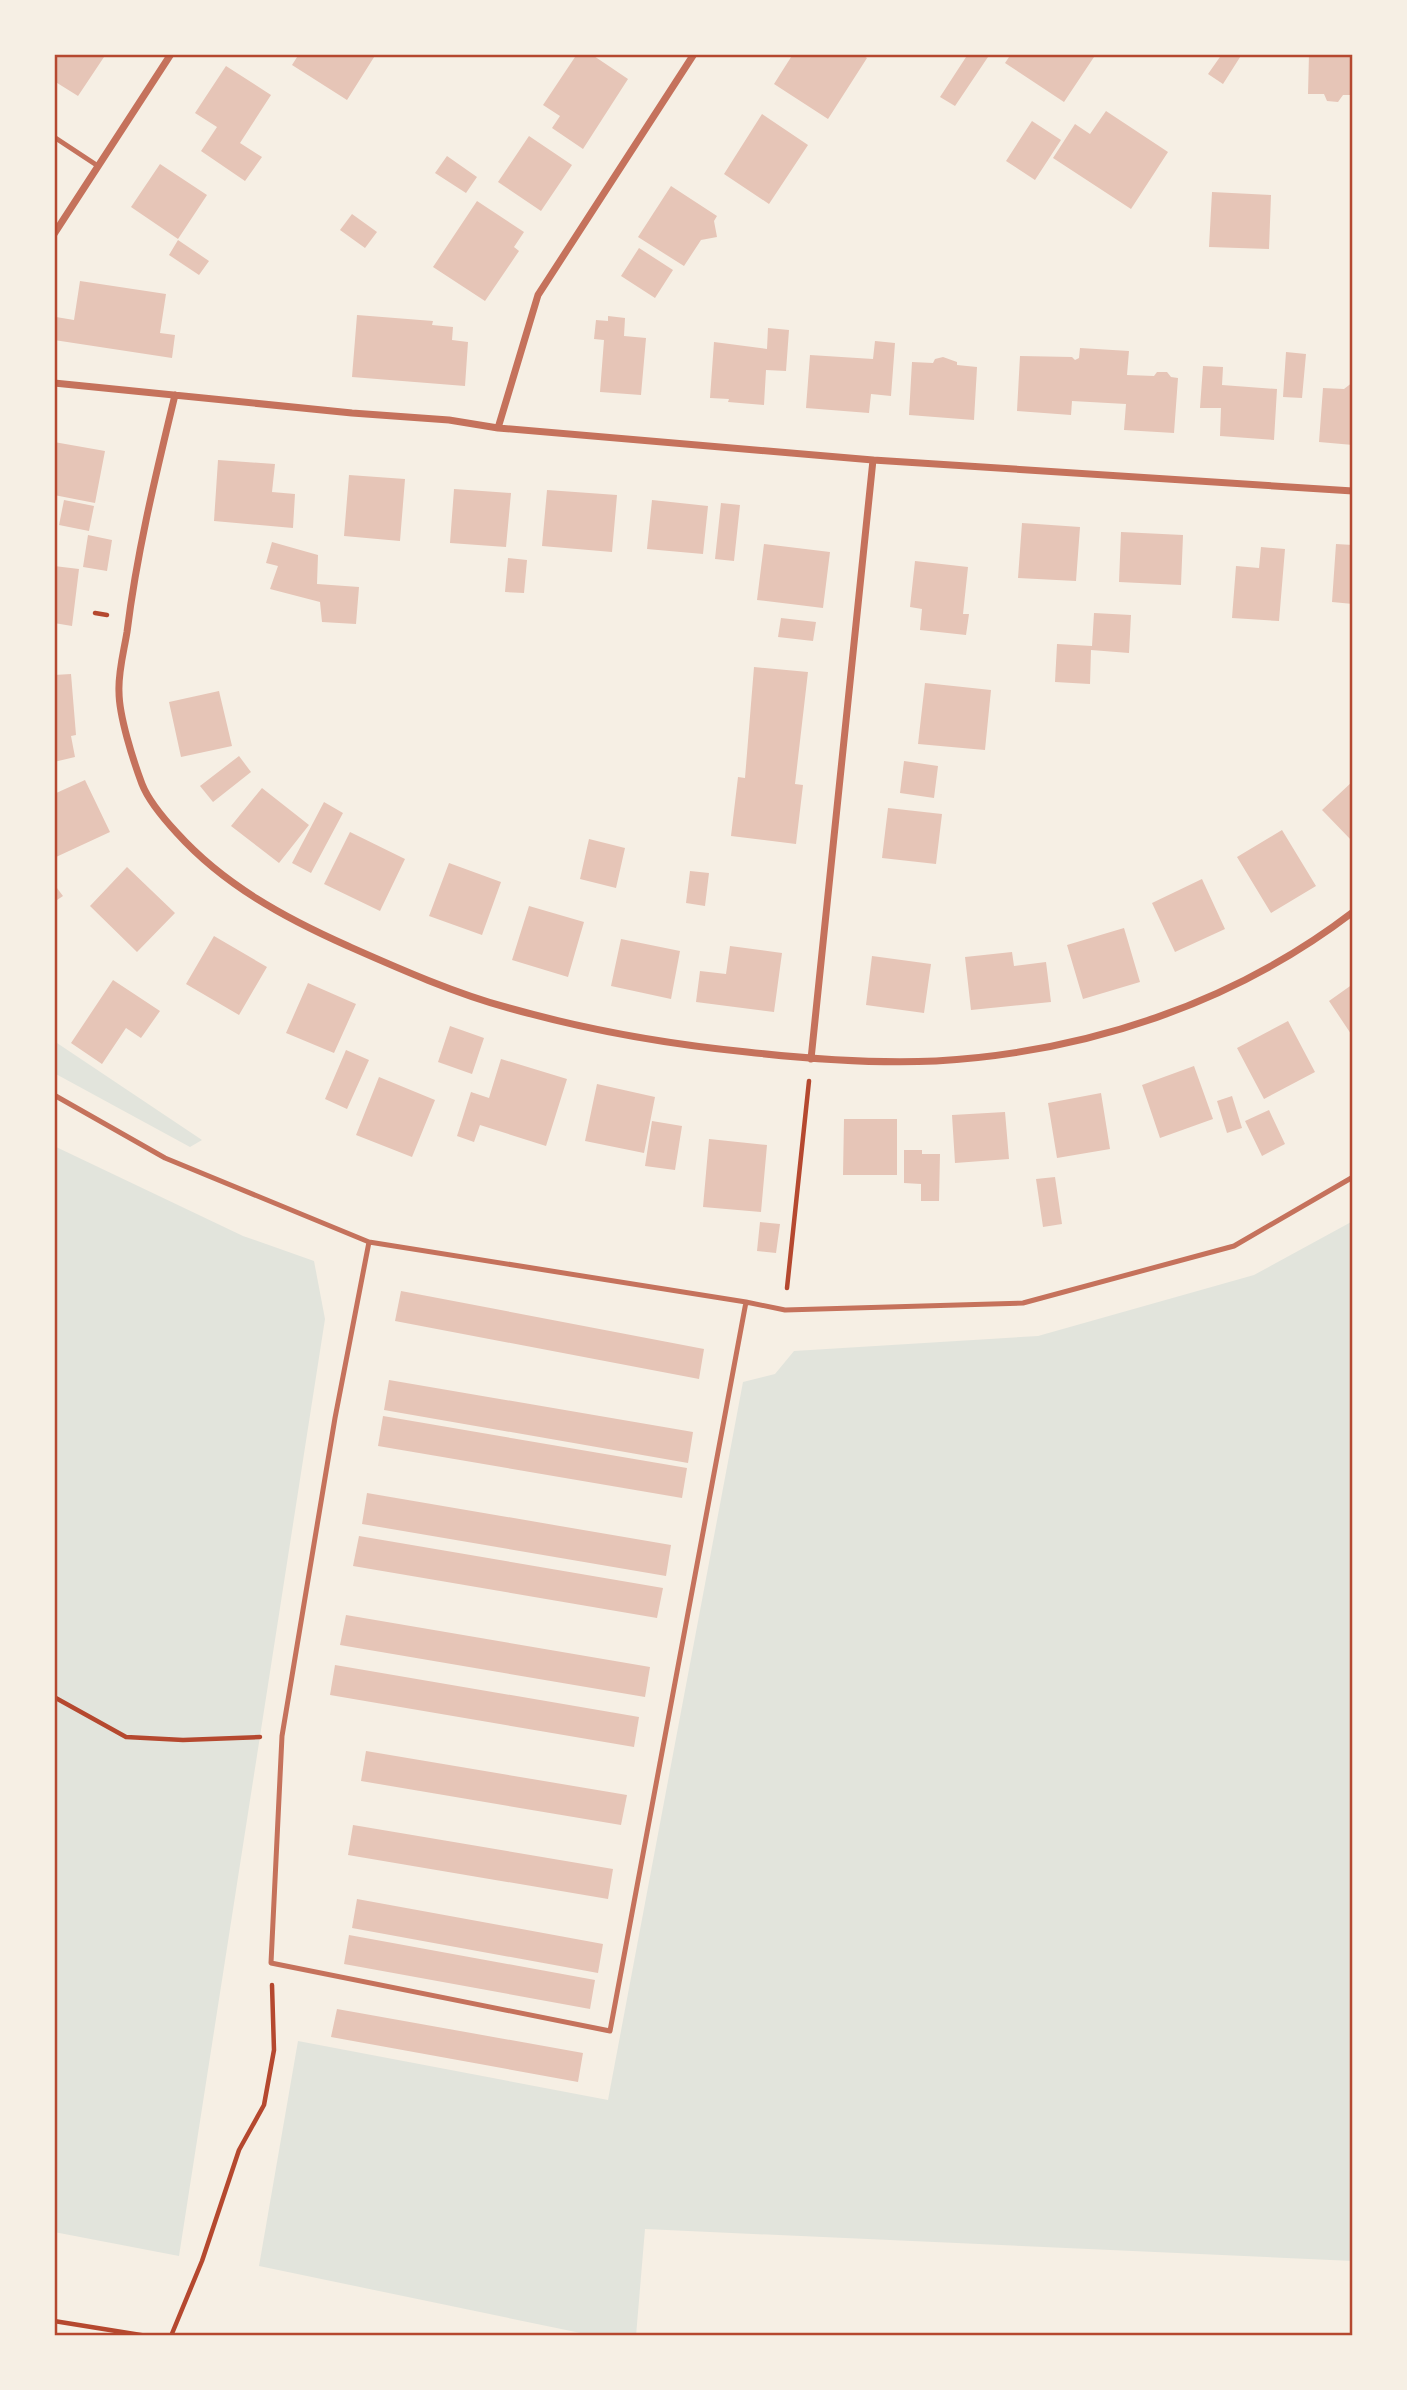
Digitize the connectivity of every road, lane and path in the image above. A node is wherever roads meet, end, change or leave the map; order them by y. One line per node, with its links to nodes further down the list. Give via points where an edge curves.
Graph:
1 (172, 54): 4 (street)
2 (694, 54): 8 (street, via 538,295)
3 (54, 137): 4 (lane)
4 (98, 166): 5 (street)
5 (54, 234)
6 (54, 383): 7 (street)
7 (175, 395): 8 (street); 12 (street, via 144,526 119,692 144,787 164,819 194,852 233,884 320,934 506,1008 678,1046)
8 (498, 428): 9 (street)
9 (873, 460): 10 (street); 12 (street)
10 (1353, 491)
11 (1353, 912): 12 (street, via 1241,983 1158,1018 1046,1047 987,1056 920,1061)
12 (811, 1059): 17 (path)
13 (54, 1095): 15 (lane, via 165,1158)
14 (1353, 1177): 17 (lane, via 1234,1246 1023,1303)
15 (369, 1242): 16 (lane); 19 (lane, via 334,1418)
16 (747, 1302): 17 (lane); 20 (lane, via 610,2031)
17 (785, 1311)
18 (54, 1697): 19 (path, via 126,1737)
19 (282, 1736): 20 (lane)
20 (271, 1963): 23 (path, via 274,2050 264,2105 239,2150)
21 (54, 2321): 22 (path)
22 (147, 2336)
23 (171, 2336)

